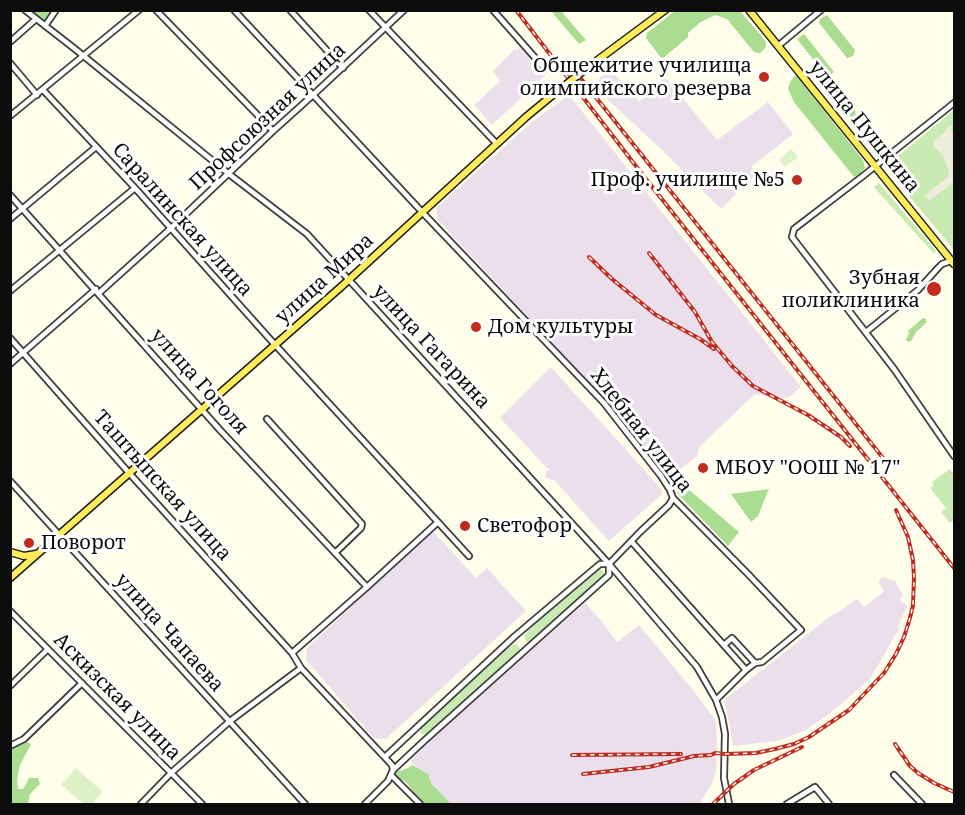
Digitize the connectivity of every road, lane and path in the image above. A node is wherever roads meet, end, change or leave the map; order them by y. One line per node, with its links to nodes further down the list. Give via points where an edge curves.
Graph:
1 (25, 10): 13 (street, улица Гагарина)
2 (56, 10): 14 (street)
3 (139, 10): 18 (street)
4 (156, 10): 27 (street)
5 (234, 10): 24 (street, Хлебная улица)
6 (290, 10): 20 (street)
7 (369, 10): 15 (street)
8 (404, 10): 15 (street, Профсоюзная улица)
9 (493, 10): 21 (street)
10 (665, 10): 28 (main road, улица Мира, bridge, via 555,93)
11 (748, 10): 17 (main road, улица Пушкина)
12 (820, 10): 17 (street)
13 (36, 19): 14 (street, улица Гагарина); 16 (street)
14 (45, 26): 18 (street, улица Гагарина)
15 (386, 28): 20 (street, Профсоюзная улица); 28 (street)
16 (10, 42)
17 (778, 46): 30 (main road, улица Пушкина)
18 (84, 56): 22 (street); 31 (street, улица Гагарина)
19 (10, 63): 23 (street)
20 (343, 68): 24 (street, Профсоюзная улица)
21 (545, 69)
22 (43, 90): 23 (street); 29 (street, Саралинская улица)
23 (37, 94): 26 (street)
24 (313, 95): 27 (street, Профсоюзная улица); 35 (street, Хлебная улица)
25 (954, 103): 30 (street)
26 (10, 116)
27 (273, 131): 31 (street, Профсоюзная улица)
28 (497, 144): 35 (main road, улица Мира)
29 (96, 147): 32 (street, Саралинская улица); 34 (street)
30 (875, 167): 39 (main road, улица Пушкина); 43 (street, via 794,229 792,237)
31 (229, 174): 37 (street, Профсоюзная улица); 40 (street, улица Гагарина, via 307,234)
32 (135, 188): 37 (street, Саралинская улица); 38 (street)
33 (10, 195): 34 (street, улица Гоголя)
34 (23, 208): 36 (street); 38 (street, улица Гоголя)
35 (423, 213): 40 (main road, улица Мира); 53 (street, Хлебная улица, via 604,402 661,476)
36 (10, 219)
37 (170, 229): 42 (street, Профсоюзная улица); 45 (street, Саралинская улица)
38 (60, 249): 41 (street); 42 (street, улица Гоголя)
39 (954, 262): 43 (street, via 942,264 918,290)
40 (350, 280): 45 (main road, улица Мира); 61 (street, улица Гагарина)
41 (10, 291)
42 (98, 291): 46 (street, Профсоюзная улица); 48 (street, улица Гоголя)
43 (866, 332): 50 (street)
44 (10, 338): 46 (street, Таштыпская улица)
45 (276, 345): 48 (main road, улица Мира); 54 (street, Саралинская улица)
46 (23, 352): 47 (street, Профсоюзная улица); 51 (street, Таштыпская улица)
47 (10, 364)
48 (203, 410): 51 (main road, улица Мира); 57 (street, улица Гоголя)
49 (267, 419): 57 (street, via 362,524)
50 (954, 456)
51 (130, 474): 55 (main road, улица Мира); 68 (street, Таштыпская улица)
52 (10, 481): 55 (street, улица Чапаева)
53 (673, 498): 56 (street); 69 (street, Хлебная улица, via 801,630 762,662)
54 (438, 522): 60 (street, Саралинская улица); 64 (street)
55 (59, 535): 59 (main road, улица Мира); 75 (street, улица Чапаева)
56 (632, 541): 61 (street); 66 (street)
57 (336, 552): 64 (street, улица Гоголя)
58 (10, 553): 59 (main road); 62 (main road)
59 (37, 554): 62 (main road, улица Мира)
60 (469, 556)
61 (609, 564): 74 (street, улица Гагарина, via 697,667); 77 (street, via 600,564 524,629); 79 (street, via 605,579)
62 (17, 572): 63 (main road, улица Мира)
63 (10, 578)
64 (367, 587): 68 (street)
65 (10, 610): 67 (street, Аскизская улица)
66 (724, 645): 69 (street, via 732,638); 71 (street)
67 (48, 649): 72 (street, Аскизская улица); 73 (street)
68 (292, 653): 70 (street, Таштыпская улица)
69 (755, 663): 71 (street, Хлебная улица)
70 (301, 668): 75 (street); 77 (street, Таштыпская улица)
71 (746, 670): 74 (street, Хлебная улица)
72 (82, 683): 76 (street, via 24,739); 78 (street, Аскизская улица)
73 (10, 686)
74 (716, 700): 86 (street, улица Гагарина, via 725,734 724,778)
75 (230, 722): 78 (street); 83 (street, улица Чапаева)
76 (10, 746)
77 (385, 757): 79 (street, Таштыпская улица, via 392,765)
78 (171, 773): 81 (street); 82 (street, Аскизская улица)
79 (392, 773): 84 (street); 85 (street, Таштыпская улица)
80 (894, 775): 89 (street)
81 (141, 804)
82 (202, 804)
83 (305, 804)
84 (365, 804)
85 (420, 804)
86 (729, 804)
87 (787, 804): 88 (street, via 815,787)
88 (829, 804)
89 (922, 804)

